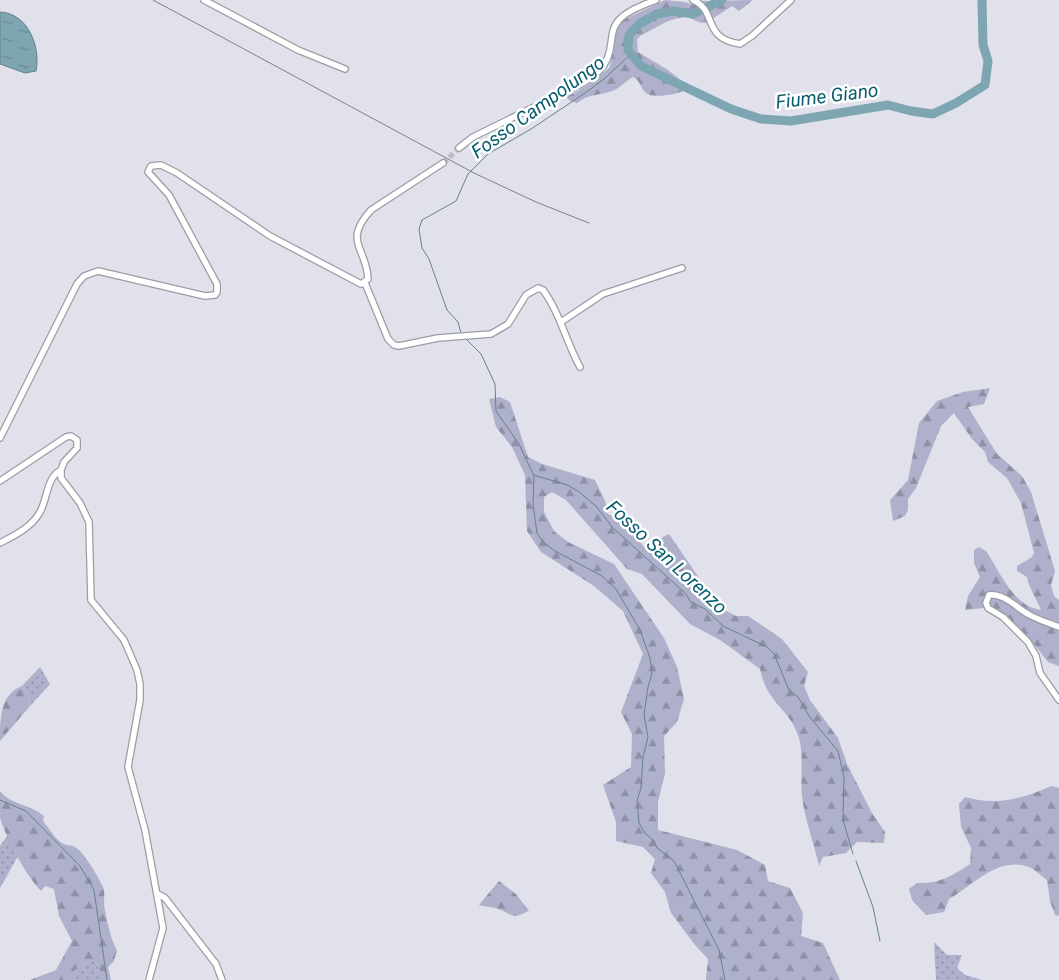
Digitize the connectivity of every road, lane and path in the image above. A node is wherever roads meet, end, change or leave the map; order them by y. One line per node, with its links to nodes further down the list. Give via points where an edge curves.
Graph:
1 (204, 0): 5 (street, via 298,50)
2 (656, 0): 6 (street, via 629,12 615,25 607,64 599,72 473,137)
3 (693, 0): 4 (street, via 702,6 717,36 740,44)
4 (791, 0)
5 (345, 69)
6 (460, 148)
7 (443, 163): 9 (street, via 371,210 362,220 357,242 368,274)
8 (682, 268): 10 (street, via 603,294)
9 (365, 283): 10 (street, via 388,339 394,346 480,336 500,330 508,324 526,295 538,288 546,294); 12 (street, via 356,283 270,236 177,173 161,165 151,166 148,172 169,195 218,292 205,296 98,271 84,276 54,326)
10 (561, 322): 11 (street)
11 (580, 367)
12 (0, 438)
13 (61, 470): 14 (street, via 77,448 75,438 66,437); 15 (street, via 52,476 41,511 33,522); 18 (street, via 61,478 80,503 89,522 92,600 124,640 137,670 140,700 128,767)
14 (0, 481)
15 (0, 543)
16 (1059, 627): 17 (street, via 1029,615 994,594 989,595 986,602 988,608 1028,642 1040,673)
17 (1059, 700)
18 (158, 894): 19 (street, via 163,928); 20 (street, via 165,898 216,964)
19 (149, 980)
20 (222, 980)

